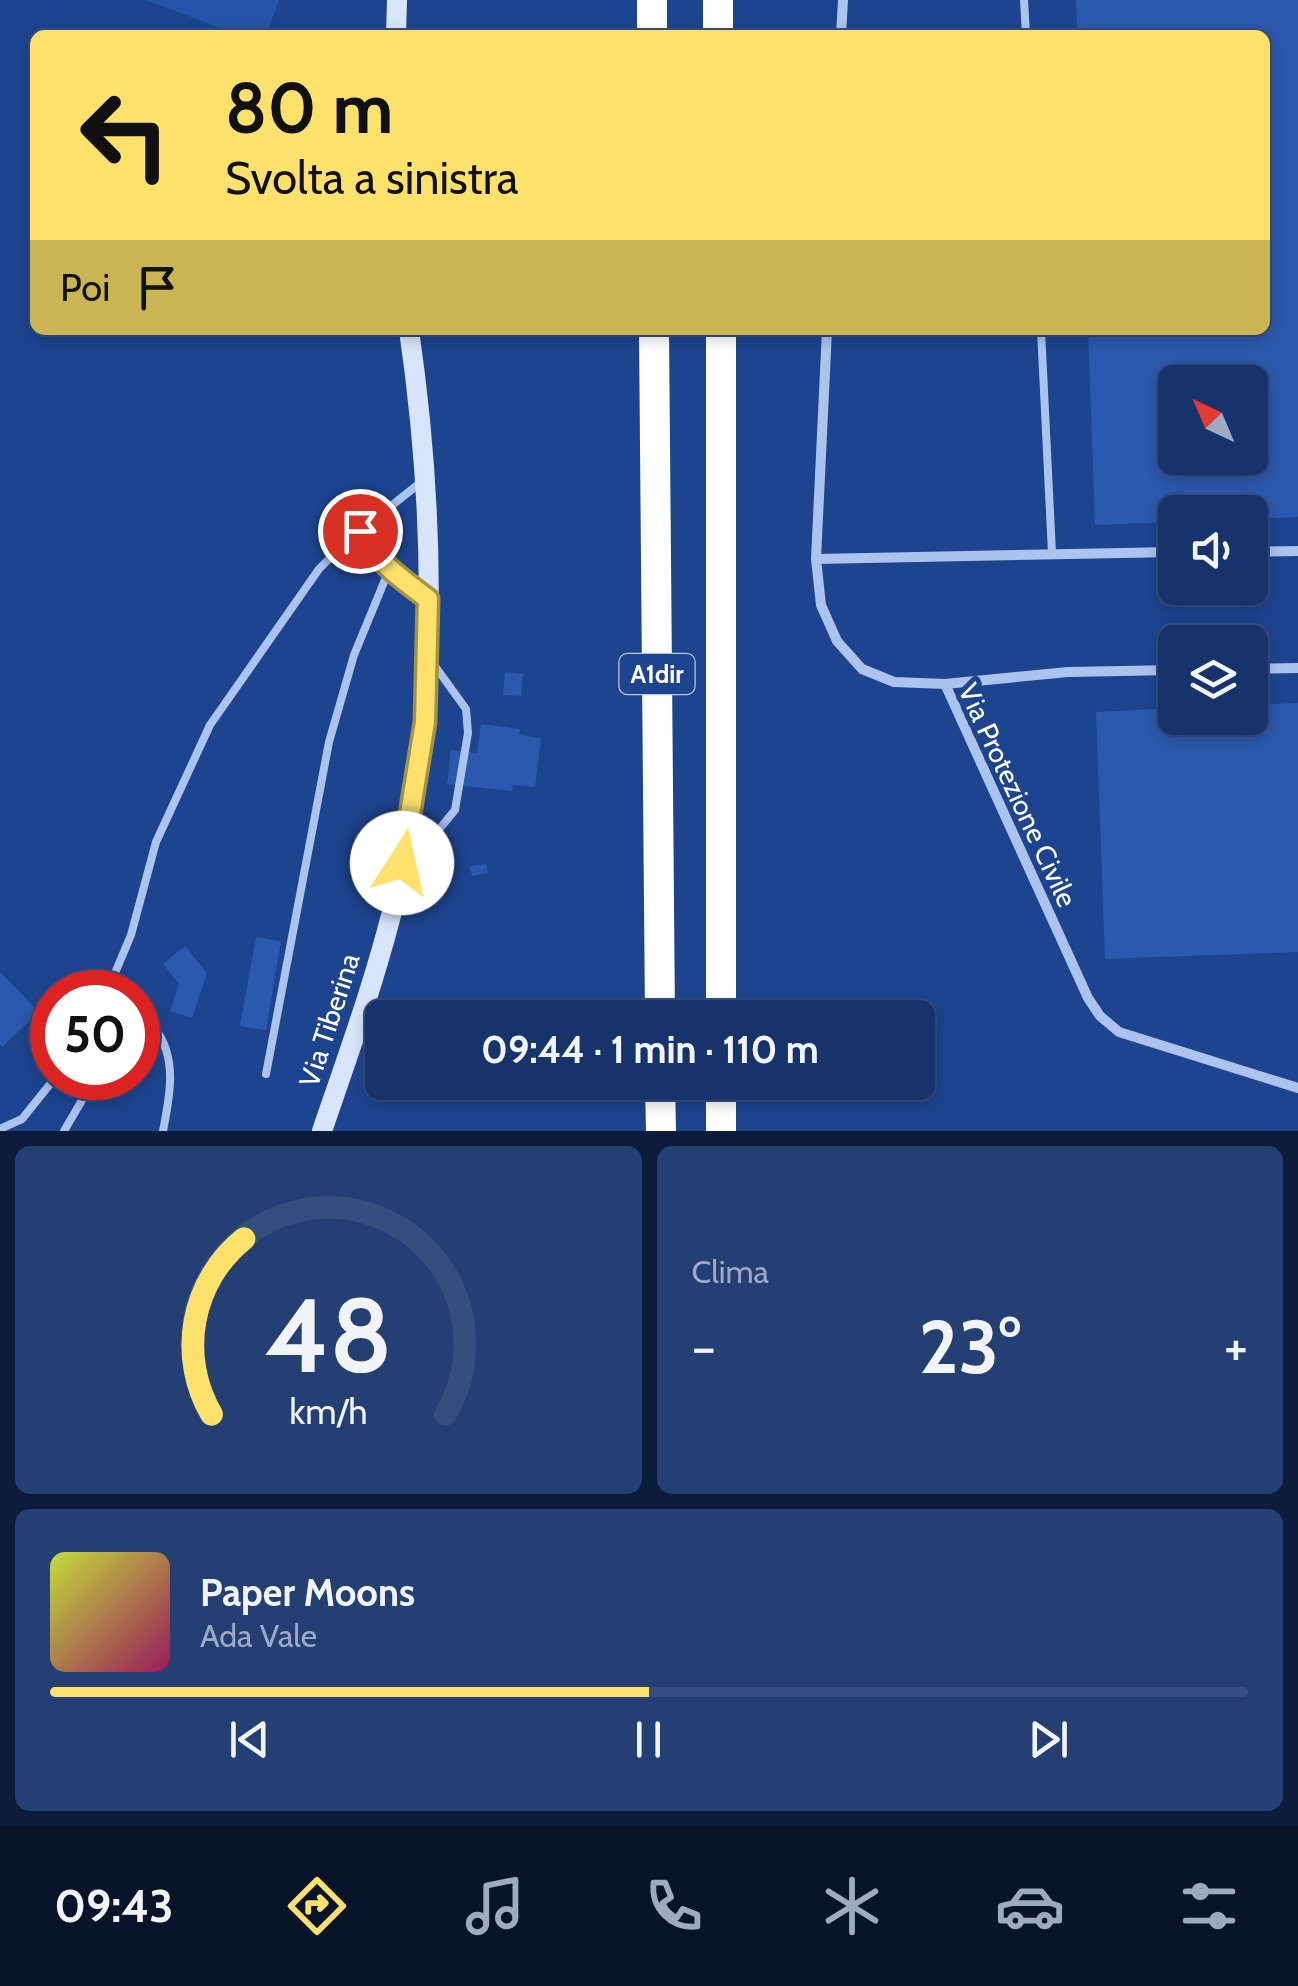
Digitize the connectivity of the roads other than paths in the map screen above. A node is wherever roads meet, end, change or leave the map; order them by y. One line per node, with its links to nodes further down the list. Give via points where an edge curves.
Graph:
1 (396, 0): 6 (main road)
2 (652, 0): 7 (highway)
3 (718, 0): 8 (highway)
4 (843, 0): 9 (street)
5 (1024, 0): 10 (lane)
6 (396, 30)
7 (652, 30)
8 (718, 30)
9 (842, 30)
10 (1026, 30)
11 (410, 335): 16 (main road, Via Tiberina)
12 (654, 335): 32 (highway, A1dir)
13 (721, 335): 33 (highway, A1dir)
14 (827, 335): 22 (street, Via Protezione Civile)
15 (1041, 335): 21 (lane)
16 (427, 477): 17 (lane); 24 (main road, Via Tiberina)
17 (360, 531): 23 (lane); 31 (lane, via 319,569 210,725 156,842)
18 (1298, 551): 20 (street)
19 (1158, 552): 21 (street)
20 (1268, 552)
21 (1052, 553): 22 (street)
22 (816, 559): 29 (street, Via Protezione Civile, via 821,605 836,642 862,669 894,682)
23 (389, 570): 24 (lane); 35 (lane, via 354,655 329,742)
24 (428, 599): 25 (main road, Via Tiberina)
25 (428, 656): 30 (main road, Via Tiberina, via 425,722); 30 (lane, via 466,709 468,732 455,810)
26 (1298, 668): 27 (street)
27 (1268, 669)
28 (1158, 670): 29 (street)
29 (945, 684): 36 (street, Via Protezione Civile, via 1100,1016 1120,1032)
30 (402, 863): 44 (main road, Via Tiberina, via 373,978)
31 (117, 970)
32 (660, 1000)
33 (722, 1000)
34 (160, 1038): 43 (lane, via 169,1054)
35 (266, 1074)
36 (1298, 1088)
37 (37, 1100): 41 (lane, via 22,1119)
38 (82, 1100): 42 (lane)
39 (660, 1100): 45 (highway)
40 (721, 1100): 46 (highway)
41 (0, 1128)
42 (64, 1131)
43 (163, 1131)
44 (322, 1131)
45 (661, 1131)
46 (721, 1131)

